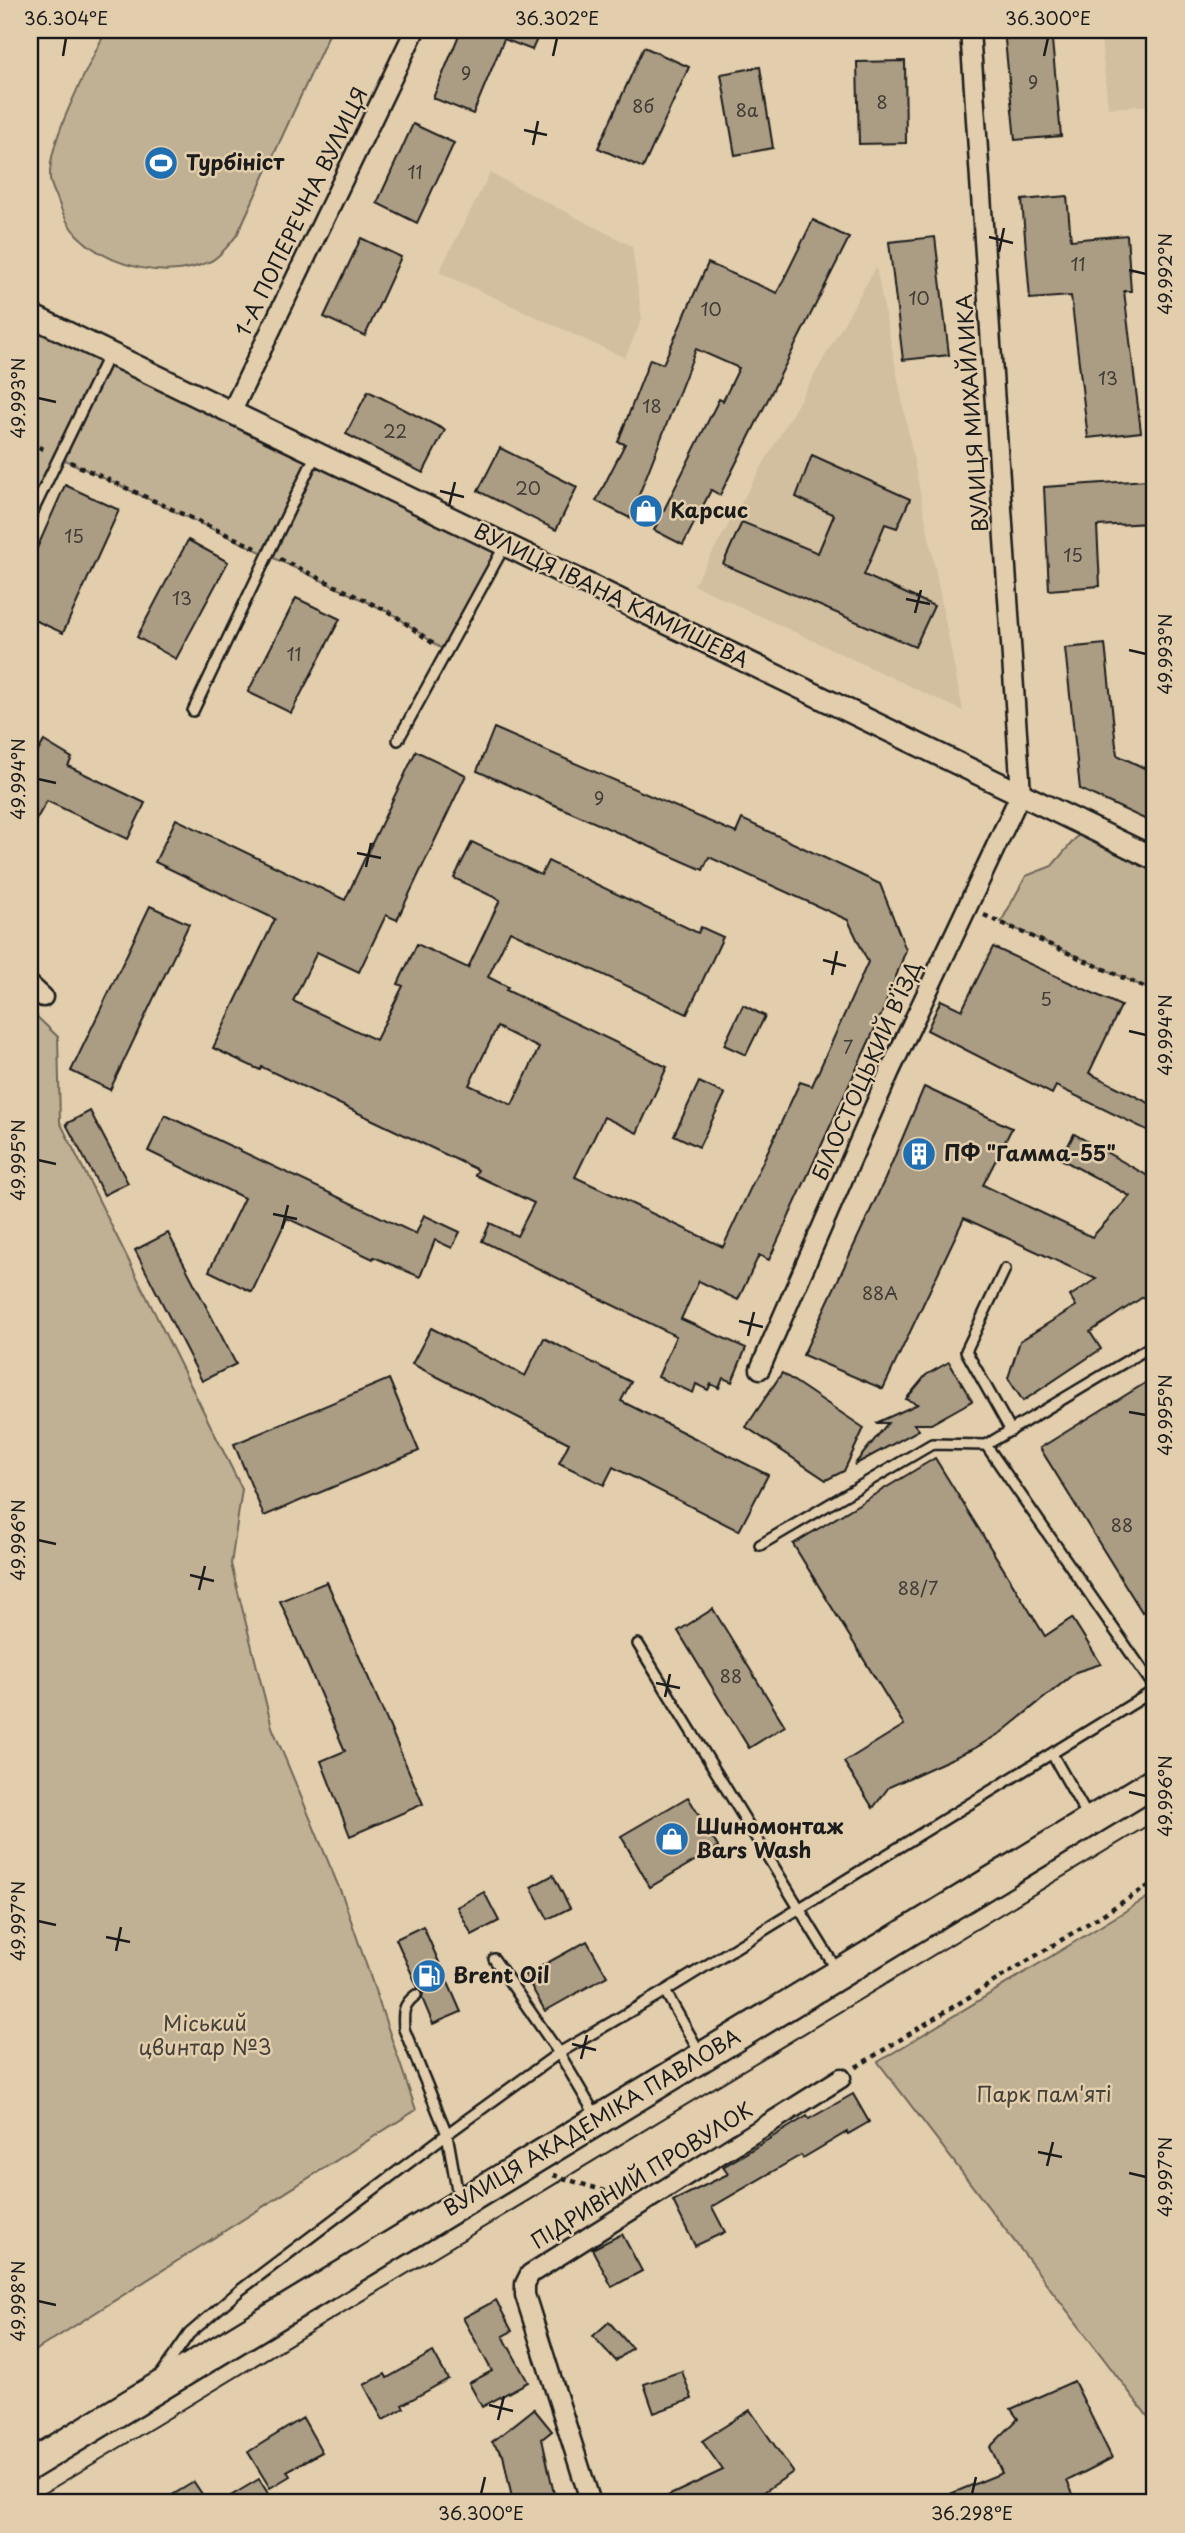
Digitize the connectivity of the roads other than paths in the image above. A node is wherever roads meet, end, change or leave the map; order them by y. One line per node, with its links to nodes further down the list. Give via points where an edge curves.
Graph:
1 (415, 30): 5 (street, 1-А ПОПЕРЕЧНА ВУЛИЦЯ)
2 (970, 30): 11 (street, ВУЛИЦЯ МИХАЙЛИКА)
3 (30, 315): 4 (street, ВУЛИЦЯ ІВАНА КАМИШЕВА)
4 (109, 354): 5 (street, ВУЛИЦЯ ІВАНА КАМИШЕВА); 7 (lane)
5 (231, 413): 6 (street, ВУЛИЦЯ ІВАНА КАМИШЕВА)
6 (316, 454): 8 (street, ВУЛИЦЯ ІВАНА КАМИШЕВА); 9 (lane)
7 (30, 517)
8 (505, 545): 10 (lane); 11 (street, ВУЛИЦЯ ІВАНА КАМИШЕВА)
9 (193, 711)
10 (398, 740)
11 (1021, 793): 12 (street, ВУЛИЦЯ ІВАНА КАМИШЕВА); 15 (street, БІЛОСТОЦЬКИЙ В’ЇЗД, via 890,1071)
12 (1155, 859)
13 (1005, 1269): 16 (lane, via 966,1351)
14 (1155, 1345): 16 (lane)
15 (760, 1369)
16 (1011, 1431): 17 (lane)
17 (986, 1445): 18 (lane, via 933,1444); 20 (lane)
18 (760, 1545)
19 (638, 1644): 24 (lane)
20 (1155, 1689): 21 (lane)
21 (1052, 1754): 23 (lane); 24 (lane)
22 (1155, 1782): 23 (main road, ВУЛИЦЯ АКАДЕМІКА ПАВЛОВА)
23 (1091, 1822): 26 (main road, ВУЛИЦЯ АКАДЕМІКА ПАВЛОВА)
24 (799, 1908): 26 (lane); 27 (lane)
25 (494, 1959): 29 (lane)
26 (839, 1973): 30 (main road, ВУЛИЦЯ АКАДЕМІКА ПАВЛОВА)
27 (665, 1991): 29 (lane); 30 (lane)
28 (415, 1995): 33 (lane, via 403,2010 404,2029)
29 (559, 2053): 32 (lane); 33 (lane)
30 (703, 2057): 32 (main road, ВУЛИЦЯ АКАДЕМІКА ПАВЛОВА)
31 (841, 2078): 37 (street, ПІДРИВНИЙ ПРОВУЛОК, via 530,2274 525,2295)
32 (599, 2121): 34 (main road, ВУЛИЦЯ АКАДЕМІКА ПАВЛОВА)
33 (447, 2134): 34 (lane); 35 (lane, via 189,2334)
34 (459, 2203): 35 (main road, ВУЛИЦЯ АКАДЕМІКА ПАВЛОВА)
35 (150, 2392): 36 (main road, ВУЛИЦЯ АКАДЕМІКА ПАВЛОВА)
36 (30, 2465)
37 (591, 2503)

